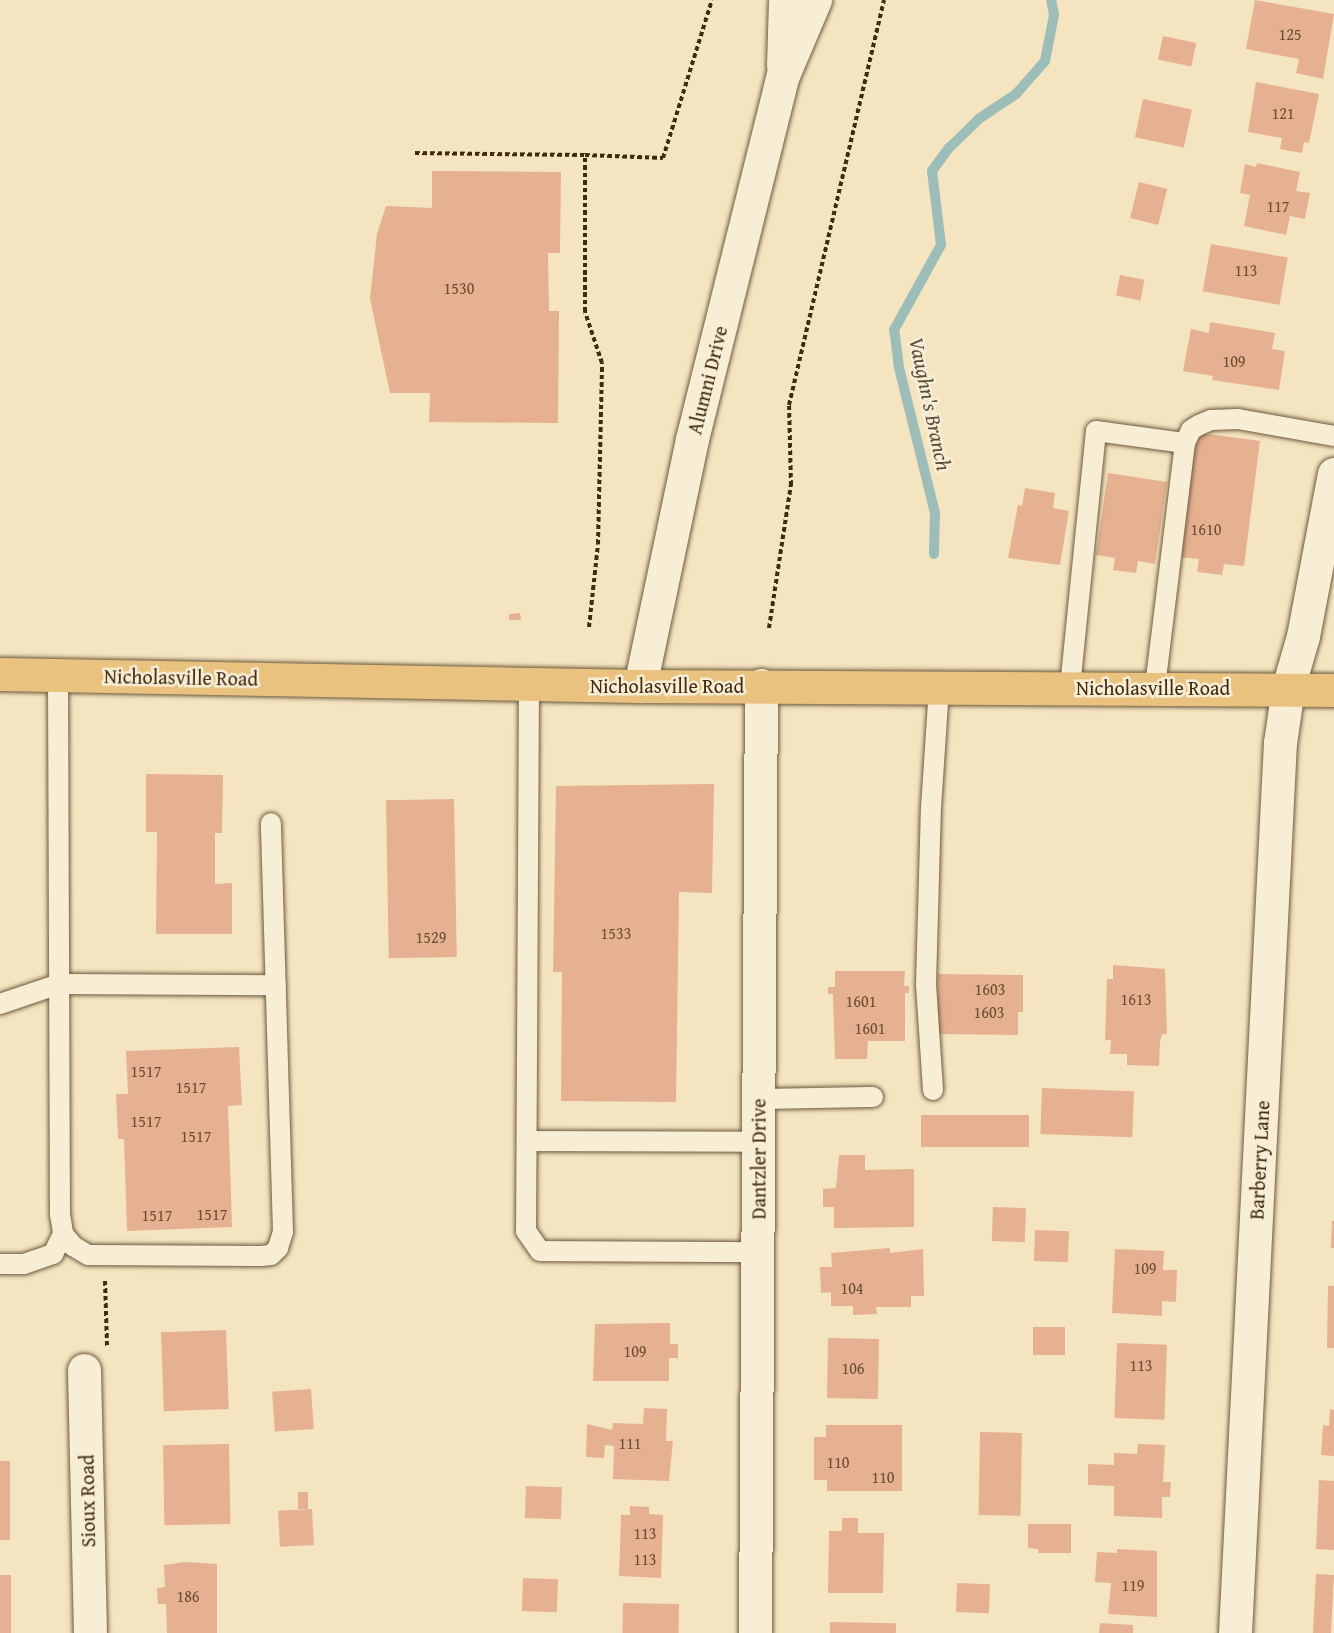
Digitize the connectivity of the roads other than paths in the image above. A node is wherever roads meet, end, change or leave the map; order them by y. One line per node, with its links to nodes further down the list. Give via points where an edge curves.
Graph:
1 (785, 0): 3 (street, Alumni Drive)
2 (815, 0): 3 (street, Alumni Drive)
3 (783, 75): 11 (street, Alumni Drive, via 692,439)
4 (1334, 436): 5 (lane, via 1268,423 1211,420 1191,430)
5 (1185, 443): 13 (lane, via 1096,431); 14 (lane)
6 (1334, 474): 15 (street, Barberry Lane, via 1304,636)
7 (0, 674): 8 (main road, Nicholasville Road)
8 (58, 675): 9 (main road, Nicholasville Road); 18 (lane)
9 (529, 682): 11 (main road, Nicholasville Road); 24 (lane)
10 (761, 685): 11 (main road, Nicholasville Road); 12 (main road, Nicholasville Road); 23 (street, Dantzler Drive)
11 (640, 686)
12 (939, 686): 13 (main road, Nicholasville Road); 21 (lane, via 931,797 926,984)
13 (1070, 687): 14 (main road, Nicholasville Road)
14 (1155, 687): 15 (main road, Nicholasville Road)
15 (1288, 688): 16 (main road, Nicholasville Road); 32 (street, Barberry Lane, via 1280,743)
16 (1334, 690)
17 (272, 823): 19 (lane)
18 (59, 984): 19 (lane); 20 (lane); 26 (lane)
19 (276, 985): 26 (lane, via 283,1232 278,1248 271,1255 261,1256 88,1255)
20 (0, 1004)
21 (933, 1090)
22 (873, 1097): 23 (lane)
23 (759, 1099): 25 (street, Dantzler Drive)
24 (527, 1141): 25 (lane); 27 (lane, via 526,1231 540,1251)
25 (758, 1142): 27 (street, Dantzler Drive)
26 (63, 1234): 28 (lane, via 53,1254 24,1264)
27 (757, 1252): 31 (street, Dantzler Drive)
28 (0, 1264)
29 (84, 1370): 30 (street, Sioux Road)
30 (90, 1633)
31 (755, 1633)
32 (1235, 1633)

